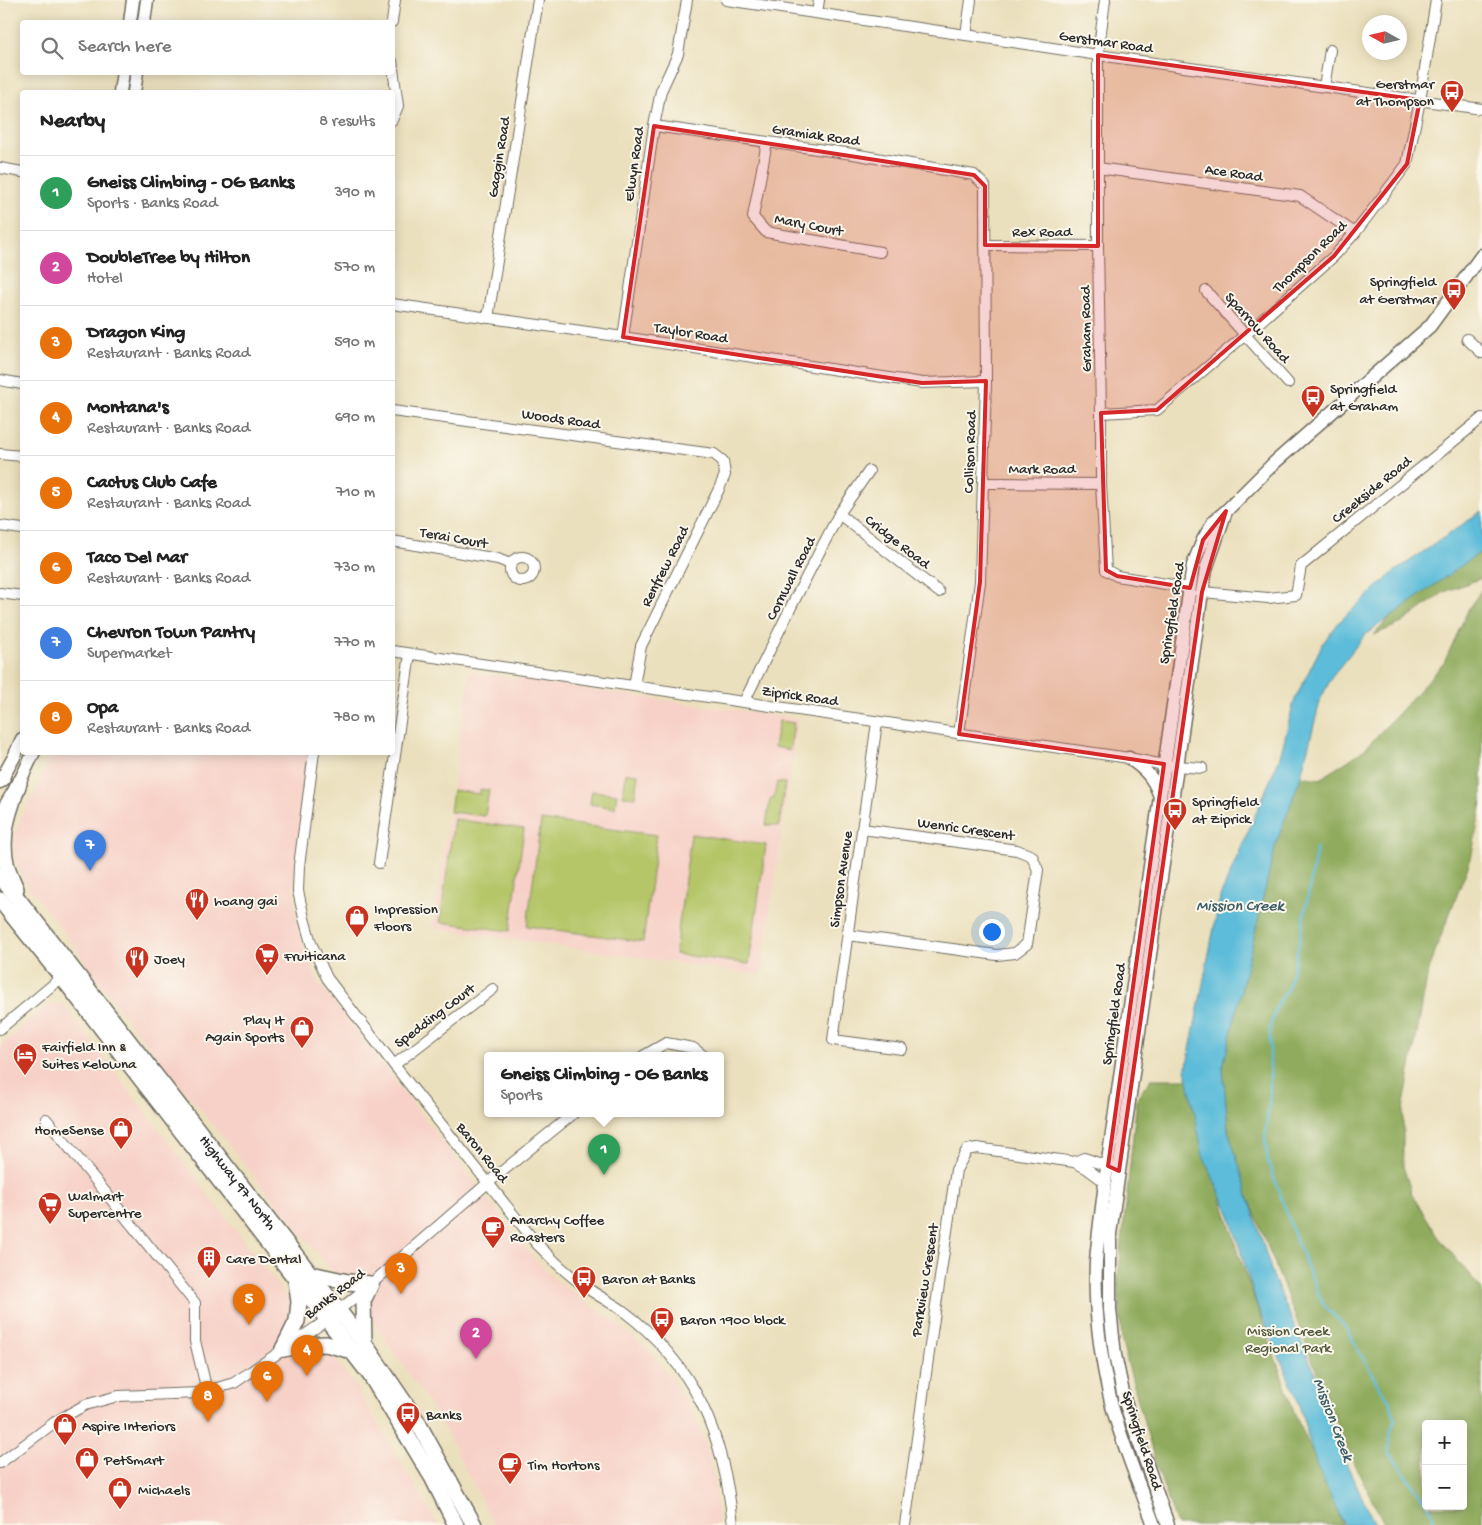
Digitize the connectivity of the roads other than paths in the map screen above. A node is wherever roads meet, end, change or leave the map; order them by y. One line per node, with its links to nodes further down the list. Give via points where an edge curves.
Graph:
1 (133, 0): 12 (main road)
2 (147, 0): 13 (main road)
3 (395, 0): 14 (street)
4 (538, 0): 40 (street, Gaggin Road)
5 (687, 0): 27 (street, Elwyn Road, via 678,54 661,91)
6 (726, 0): 11 (street, Gerstmar Road)
7 (819, 0): 11 (street)
8 (971, 0): 15 (street)
9 (1105, 0): 17 (street, Graham Road)
10 (1436, 0): 24 (street, Thompson Road)
11 (817, 13): 15 (street, Gerstmar Road)
12 (130, 20)
13 (144, 20)
14 (392, 20)
15 (966, 35): 17 (street, Gerstmar Road)
16 (1330, 50): 21 (street)
17 (1098, 55): 21 (street, Gerstmar Road); 30 (street, Graham Road)
18 (123, 75): 22 (main road)
19 (137, 75): 23 (main road)
20 (394, 75): 26 (street, via 398,106)
21 (1324, 87): 24 (street, Gerstmar Road)
22 (120, 90)
23 (134, 90)
24 (1420, 100): 25 (street, Gerstmar Road); 33 (street, Thompson Road, via 1407,164)
25 (1482, 109)
26 (395, 113)
27 (654, 126): 28 (street, Gramiak Road); 42 (street, Elwyn Road)
28 (767, 142): 32 (street, Gramiak Road); 36 (street, Mary Court, via 754,217 766,232)
29 (0, 168): 31 (street)
30 (1098, 168): 33 (street, Ace Road, via 1300,196); 35 (street, Graham Road)
31 (20, 172)
32 (974, 175): 34 (street, Collison Road, via 985,186)
33 (1355, 233): 41 (street, Thompson Road, via 1334,256)
34 (985, 245): 35 (street, Rex Road); 46 (street, Collison Road)
35 (1098, 246): 50 (street, Graham Road)
36 (880, 252)
37 (1482, 255): 63 (main road, Springfield Road, via 1430,326 1274,462 1226,511)
38 (1206, 291): 41 (street, Sparrow Road)
39 (395, 304): 40 (street, Taylor Road)
40 (488, 318): 42 (street, Taylor Road)
41 (1245, 335): 47 (street, Sparrow Road); 50 (street, Thompson Road, via 1157,410)
42 (623, 337): 46 (street, Taylor Road, via 922,383)
43 (1467, 339): 44 (street)
44 (1482, 353)
45 (0, 380): 48 (street)
46 (986, 381): 56 (street, Collison Road)
47 (1288, 383)
48 (20, 384)
49 (395, 411): 54 (street, Woods Road, via 714,454)
50 (1101, 413): 57 (street, Graham Road)
51 (1482, 418): 66 (street, Creekside Road, via 1301,566)
52 (0, 454): 53 (street)
53 (20, 456)
54 (723, 461): 70 (street, Renfrew Road, via 725,475 719,489 641,646)
55 (869, 471): 58 (street, Cornwall Road)
56 (983, 483): 57 (street, Mark Road); 73 (street, Collison Road, via 980,582)
57 (1101, 484): 63 (street, Graham Road, via 1106,570 1117,576)
58 (839, 514): 64 (street, Cridge Road); 71 (street, Cornwall Road)
59 (0, 526): 60 (street)
60 (20, 529)
61 (395, 542): 62 (street, Terai Court, via 498,559)
62 (510, 564)
63 (1196, 590): 66 (street, Graham Road, via 1268,598); 78 (main road, Springfield Road); 79 (main road, Springfield Road)
64 (939, 592)
65 (0, 593): 67 (street)
66 (1296, 595)
67 (20, 596)
68 (395, 652): 69 (street, Ziprick Road)
69 (410, 654): 70 (street, Ziprick Road); 86 (street)
70 (634, 686): 71 (street, Ziprick Road)
71 (744, 702): 72 (street, Ziprick Road)
72 (877, 722): 73 (street, Ziprick Road); 85 (street, Simpson Avenue)
73 (959, 734): 77 (street, Ziprick Road)
74 (20, 744): 81 (main road)
75 (33, 755): 82 (main road)
76 (314, 755): 98 (street, Baron Road, via 299,866 298,891 304,918 327,978)
77 (1129, 758): 78 (street, Ziprick Road); 83 (main road, via 1151,776)
78 (1164, 764): 79 (street, Ziprick Road); 83 (main road, Springfield Road)
79 (1177, 766): 80 (street, Ziprick Road); 102 (main road, Springfield Road)
80 (1202, 768)
81 (1, 780)
82 (19, 784): 84 (main road); 89 (highway, via 6,820 4,845 7,865)
83 (1160, 796): 102 (main road, Springfield Road)
84 (0, 814)
85 (862, 829): 90 (street, Simpson Avenue); 90 (street, Wenric Crescent, via 1017,850 1032,856 1038,870 1028,944 1015,952 997,954)
86 (380, 863)
87 (0, 876): 89 (highway, Highway 97 North)
88 (0, 900): 91 (highway, Highway 97 North)
89 (22, 904): 92 (highway, Highway 97 North)
90 (848, 935): 95 (street, Simpson Avenue, via 833,1040)
91 (62, 978): 92 (highway); 94 (street); 106 (highway, Highway 97 North)
92 (84, 984): 105 (highway, Highway 97 North)
93 (493, 990): 98 (street, Spedding Court)
94 (0, 1029)
95 (902, 1049)
96 (650, 1052): 97 (street, via 666,1042)
97 (698, 1052)
98 (394, 1065): 103 (street, Baron Road)
99 (569, 1117): 103 (street, Banks Road)
100 (46, 1119): 111 (street, via 195,1303 195,1341)
101 (1074, 1162): 102 (street, Parkview Crescent, via 1084,1158); 104 (street, Parkview Crescent); 116 (street, Parkview Crescent, via 977,1148 967,1150 956,1170)
102 (1114, 1168): 104 (main road, Springfield Road); 118 (main road, Springfield Road, via 1109,1266 1115,1355 1125,1402)
103 (489, 1182): 107 (street, Banks Road); 115 (street, Baron Road, via 536,1243 560,1268 622,1310 653,1336 677,1364 699,1396 715,1434 726,1476)
104 (1105, 1182): 117 (main road, Springfield Road, via 1096,1264 1102,1351 1112,1406)
105 (311, 1274): 107 (highway); 108 (highway, Highway 97 North)
106 (295, 1278): 108 (highway, Highway 97 North); 110 (highway, via 299,1302 297,1321)
107 (371, 1284): 108 (street, Banks Road); 109 (highway, via 362,1301)
108 (333, 1315): 109 (highway, Highway 97 North); 110 (street, Banks Road)
109 (358, 1347): 110 (highway, via 326,1344); 113 (highway, Highway 97 North, via 371,1376 432,1477); 114 (highway, Highway 97 North, via 417,1421)
110 (283, 1349): 111 (street, Banks Road, via 234,1383)
111 (206, 1391): 112 (street, Banks Road, via 118,1396 85,1405 55,1422)
112 (0, 1464)
113 (456, 1525)
114 (474, 1525)
115 (733, 1525)
116 (905, 1525)
117 (1154, 1525)
118 (1168, 1525)

